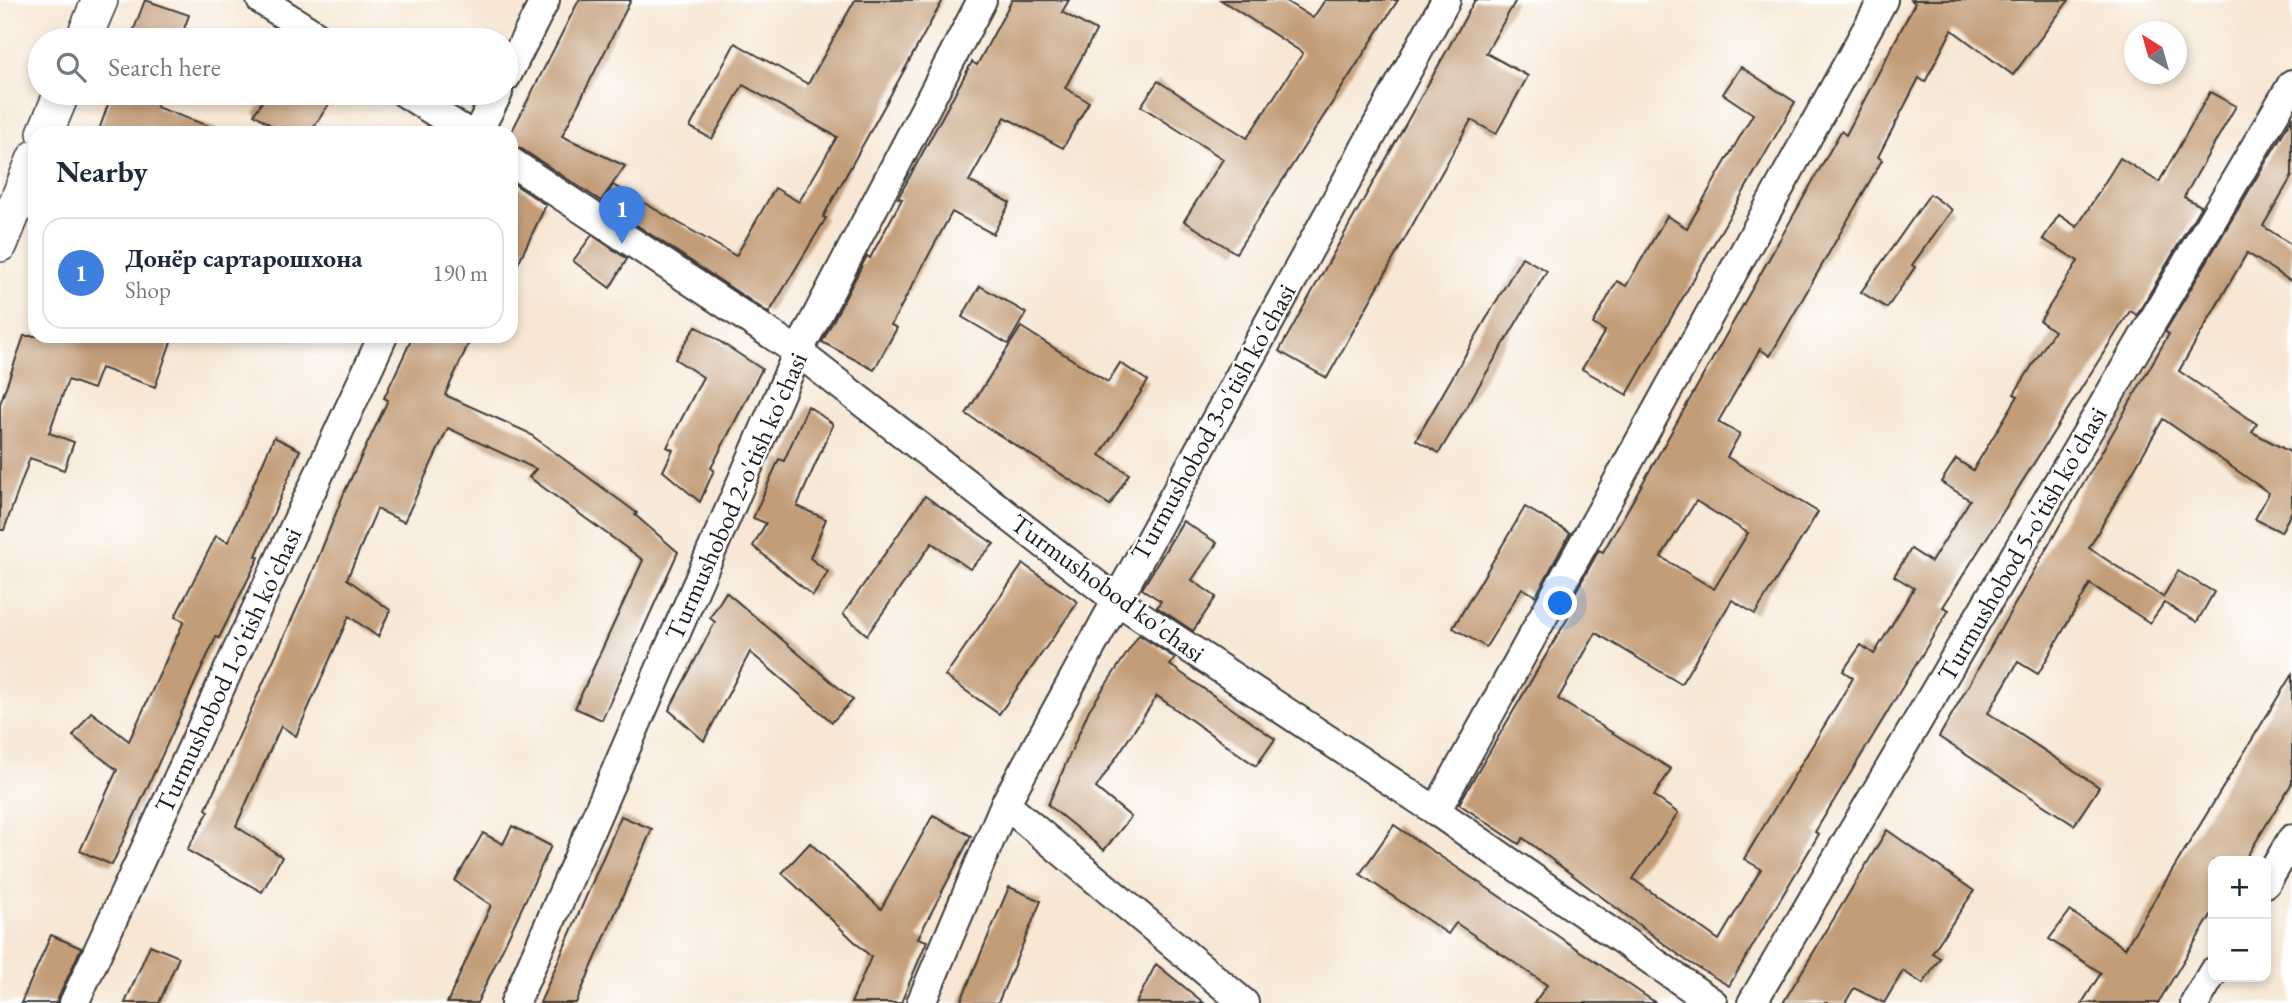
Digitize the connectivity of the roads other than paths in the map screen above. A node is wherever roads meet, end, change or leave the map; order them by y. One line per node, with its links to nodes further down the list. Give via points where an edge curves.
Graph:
1 (100, 0): 7 (street)
2 (261, 0): 8 (street)
3 (545, 0): 9 (street)
4 (982, 0): 21 (street, Turmushobod 2-o'tish ko'chasi)
5 (1446, 0): 22 (street, Turmushobod 3-o'tish ko'chasi)
6 (1882, 0): 24 (street)
7 (88, 28)
8 (304, 28)
9 (518, 53)
10 (2292, 84): 33 (street, Turmushobod 5-o'tish ko'chasi)
11 (57, 105): 14 (street)
12 (424, 105): 15 (street)
13 (492, 105): 16 (street)
14 (48, 126)
15 (457, 126)
16 (481, 126)
17 (518, 167): 21 (street, Turmushobod ko'chasi)
18 (28, 175): 19 (street)
19 (0, 244)
20 (380, 343): 28 (street, Turmushobod 1-o'tish ko'chasi)
21 (798, 352): 22 (street, Turmushobod ko'chasi); 29 (street, Turmushobod 2-o'tish ko'chasi)
22 (1115, 599): 23 (street, Turmushobod 3-o'tish ko'chasi); 24 (street, Turmushobod ko'chasi)
23 (1005, 804): 30 (street, Turmushobod 3-o'tish ko'chasi); 31 (street)
24 (1436, 811): 32 (street, Turmushobod ko'chasi)
25 (2292, 839): 26 (street)
26 (2271, 875)
27 (2208, 981): 34 (street)
28 (74, 1003)
29 (514, 1003)
30 (921, 1003)
31 (1244, 1003)
32 (1713, 1003)
33 (1752, 1003)
34 (2195, 1003)

